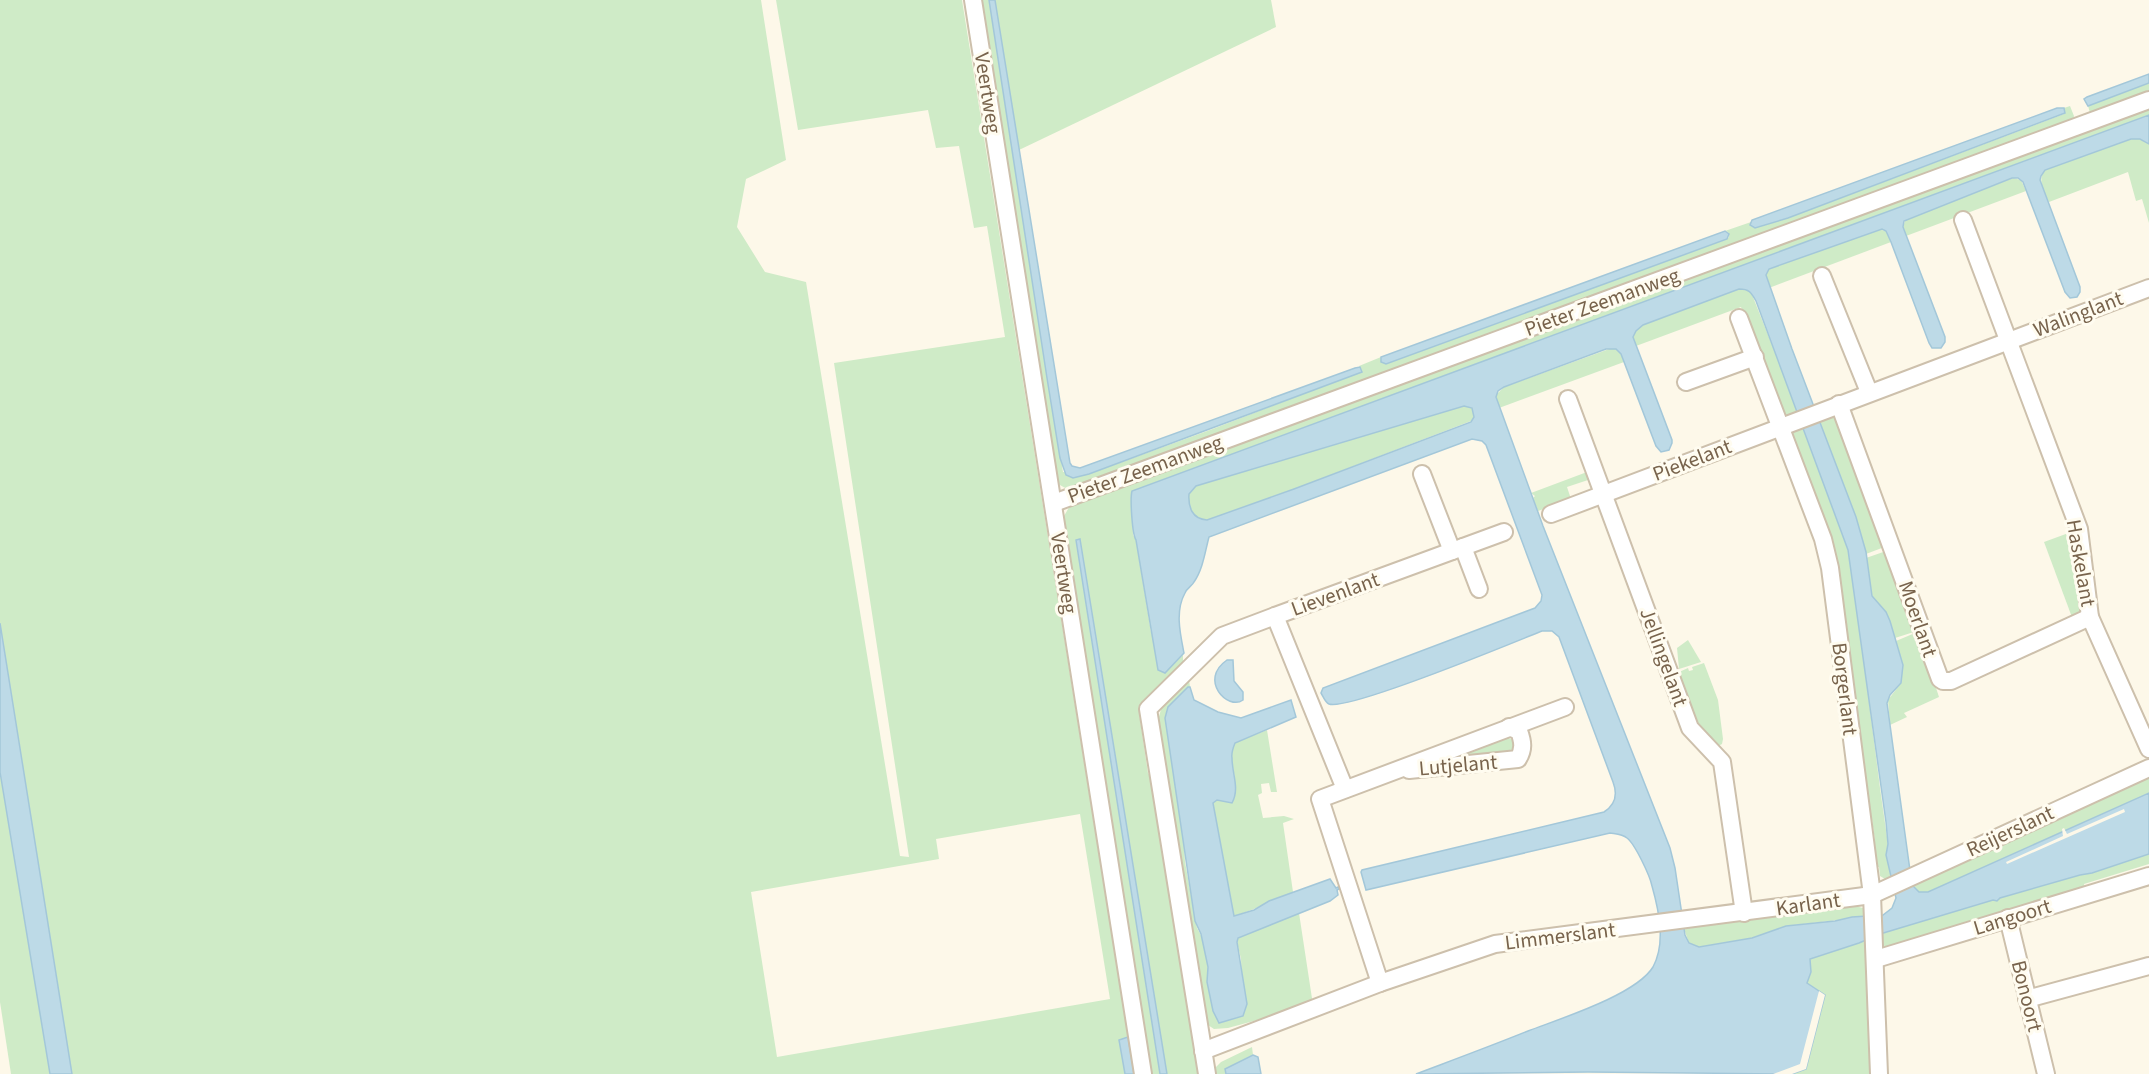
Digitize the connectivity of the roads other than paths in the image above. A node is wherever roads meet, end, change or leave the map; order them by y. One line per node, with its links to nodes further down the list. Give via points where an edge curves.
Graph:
1 (973, 0): 16 (street, Veertweg)
2 (2149, 100): 16 (street, Pieter Zeemanweg)
3 (1963, 220): 7 (street, Walinglant)
4 (1822, 276): 10 (street)
5 (2149, 288): 7 (street, Walinglant)
6 (1739, 318): 8 (street)
7 (2008, 340): 10 (street, Walinglant); 22 (street, Haskelant, via 2079,529)
8 (1755, 357): 9 (street); 13 (street)
9 (1686, 382)
10 (1869, 392): 12 (street, Walinglant)
11 (1568, 399): 15 (street, Jellingelant)
12 (1834, 406): 13 (street, Walinglant); 22 (street, Moerlant, via 1940,679 1951,681)
13 (1784, 425): 15 (street, Piekelant); 30 (street, Borgerlant, via 1830,568)
14 (1422, 474): 19 (street)
15 (1603, 494): 17 (street); 31 (street, Jellingelant, via 1690,728 1722,762)
16 (1054, 503): 38 (street, Veertweg)
17 (1551, 514)
18 (1504, 532): 19 (street, Lievenlant)
19 (1457, 549): 20 (street); 21 (street, Lievenlant)
20 (1479, 589)
21 (1275, 616): 28 (street, Lievenlant); 37 (street, via 1222,636 1148,709)
22 (2090, 617): 25 (street, Haskelant)
23 (1565, 707): 24 (street, Lutjelant)
24 (1509, 727): 27 (street, Lutjelant); 27 (street, Lutjelant, via 1519,731 1522,740 1523,752 1518,759)
25 (2149, 749)
26 (2149, 768): 30 (street, Reijerslant, via 1888,887)
27 (1393, 771): 28 (street, Lutjelant)
28 (1345, 789): 35 (street, Lutjelant, via 1320,799)
29 (2149, 876): 32 (street, Langoort)
30 (1872, 902): 31 (street, Karlant); 33 (street, Borgerlant)
31 (1744, 913): 35 (street, Limmerslant, via 1495,944)
32 (2008, 918): 33 (street, Langoort); 36 (street, Bonoort)
33 (1875, 951): 40 (street, Borgerlant)
34 (2149, 966): 36 (street)
35 (1380, 983): 37 (street, Limmerslant)
36 (2028, 999): 41 (street, Bonoort)
37 (1203, 1051): 39 (street)
38 (1143, 1074)
39 (1207, 1074)
40 (1879, 1074)
41 (2046, 1074)

